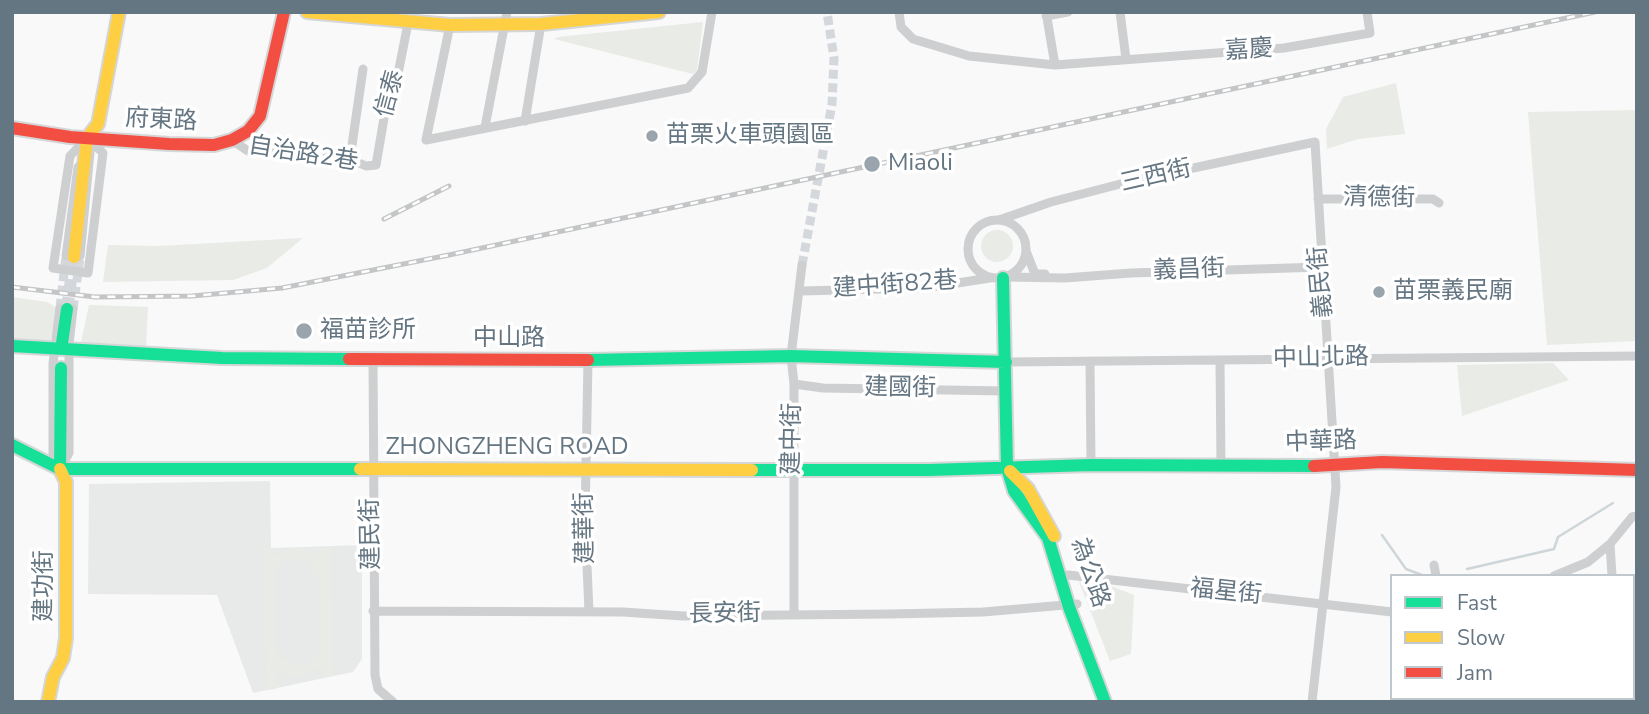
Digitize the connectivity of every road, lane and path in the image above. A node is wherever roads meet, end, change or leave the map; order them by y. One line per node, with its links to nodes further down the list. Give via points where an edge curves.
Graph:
1 (284, 12): 23 (street, via 260,116 248,131)
2 (307, 12): 13 (street)
3 (659, 12): 10 (street)
4 (712, 12): 19 (street, via 702,72 688,88)
5 (899, 12): 17 (street, 嘉慶, via 901,27 913,39 969,56)
6 (1068, 12): 11 (street)
7 (1119, 12): 16 (street)
8 (1367, 12): 16 (street, 嘉慶, via 1370,33 1284,48)
9 (116, 13): 22 (street, via 98,124)
10 (631, 14): 14 (street)
11 (1046, 14): 17 (street)
12 (507, 18): 14 (street); 15 (street); 20 (street)
13 (408, 23): 15 (street); 26 (street, 信泰, via 397,79 389,89)
14 (541, 24): 19 (street)
15 (450, 25): 20 (street, 信泰, via 426,140)
16 (1126, 59): 17 (street, 嘉慶)
17 (1055, 65)
18 (363, 69): 25 (street)
19 (525, 121): 20 (street)
20 (485, 127)
21 (12, 128): 22 (street, 府東路)
22 (87, 138): 22 (street, via 70,156 53,268 88,273 103,153); 23 (street, 府東路, via 197,145); 31 (street)
23 (232, 140): 25 (street, 自治路2巷, via 248,151)
24 (1315, 142): 27 (street, 義民街); 29 (street, 三西街, via 1128,182)
25 (350, 159): 26 (street, 自治路2巷)
26 (376, 165)
27 (1318, 198): 28 (street, 清德街); 33 (street, 義民街)
28 (1439, 203)
29 (999, 220): 30 (street, via 1022,234); 34 (street, via 980,226 968,251 974,268)
30 (1026, 251): 34 (street, via 1021,267); 35 (street, via 1035,274)
31 (73, 257)
32 (802, 265): 36 (street, 建中街)
33 (1322, 267): 35 (street, 義昌街); 42 (street, 義民街)
34 (1000, 278): 35 (street, 義昌街); 36 (street, 建中街82巷, via 925,288); 47 (street)
35 (1057, 278)
36 (800, 291): 40 (street, 建中街)
37 (67, 309): 39 (street)
38 (12, 346): 39 (street, 中山路)
39 (62, 348): 43 (street, 中山路, via 169,356); 58 (street, via 53,455); 58 (street, via 69,453)
40 (790, 356): 44 (street, 中山路); 47 (street, 中山路); 49 (street, 建中街)
41 (1637, 356): 42 (street, 中山北路)
42 (1330, 358): 46 (street, 中山北路); 52 (street, 義民街)
43 (373, 359): 44 (street, 中山路); 55 (street, 建民街)
44 (588, 360): 59 (street, 建華街)
45 (1090, 361): 46 (street, 中山北路); 47 (street, 中山北路); 53 (street)
46 (1220, 361): 54 (street)
47 (1006, 362): 50 (street)
48 (61, 368): 58 (street, 建功街)
49 (794, 384): 50 (street, 建國街); 56 (street, 建中街)
50 (1006, 391): 57 (street)
51 (12, 445): 58 (street, ZHONGZHENG ROAD)
52 (1335, 465): 54 (street, 中華路); 60 (street, 中華路, via 1460,463); 66 (street, 義民街, via 1332,532)
53 (1091, 466): 54 (street, 中華路); 57 (street, 中華路)
54 (1220, 466)
55 (372, 468): 58 (street, ZHONGZHENG ROAD); 59 (street, ZHONGZHENG ROAD); 68 (street, 建民街)
56 (793, 468): 57 (street, ZHONGZHENG ROAD); 59 (street, ZHONGZHENG ROAD); 71 (street, 建中街)
57 (1007, 468): 65 (street, 為公路, via 1045,515)
58 (60, 469): 72 (street, 建功街, via 66,482 66,638)
59 (585, 469): 69 (street, 建華街)
60 (1637, 470)
61 (1637, 516): 62 (street)
62 (1610, 544): 63 (street, via 1588,562); 64 (street)
63 (1559, 574)
64 (1612, 574)
65 (1065, 576): 66 (street, 福星街); 67 (street, 為公路)
66 (1321, 603): 70 (street, 福星街); 76 (street, 義民街)
67 (1073, 605): 71 (street, 長安街, via 983,612); 74 (street, 為公路); 75 (street, 為公路)
68 (373, 611): 69 (street, 長安街); 73 (street, 建民街, via 374,676 378,689)
69 (589, 612): 71 (street, 長安街)
70 (1390, 612)
71 (794, 614)
72 (48, 702)
73 (393, 702)
74 (1105, 702)
75 (1114, 702)
76 (1312, 702)

